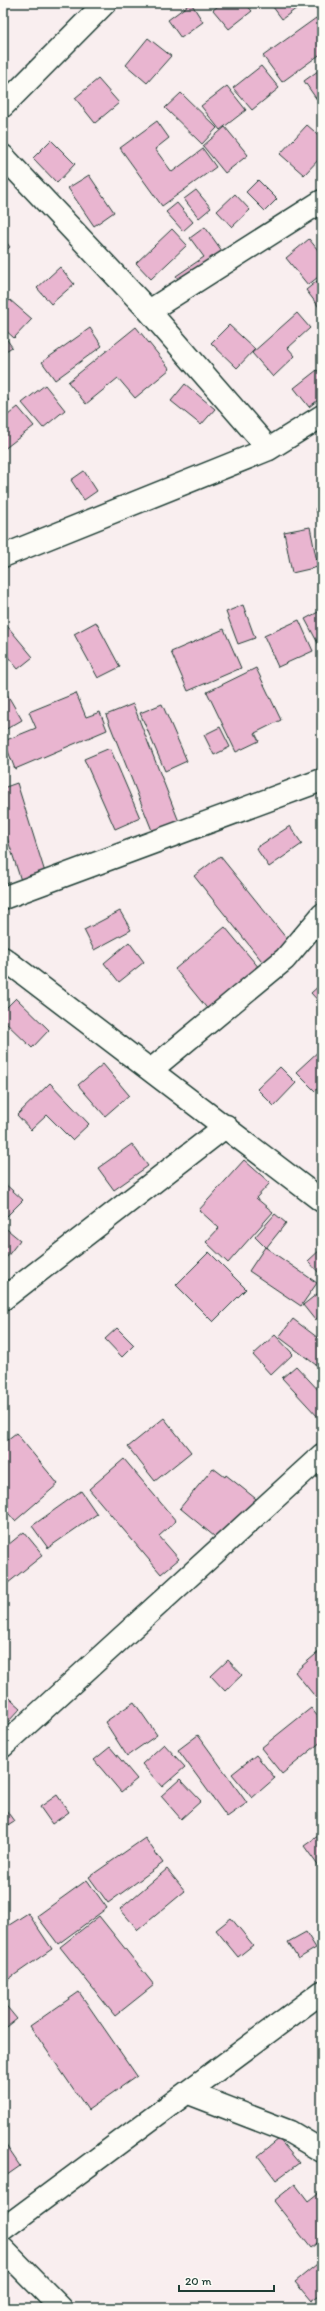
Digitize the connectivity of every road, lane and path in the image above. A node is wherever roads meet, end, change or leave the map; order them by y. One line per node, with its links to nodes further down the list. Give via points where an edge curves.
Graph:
1 (104, 3): 2 (street)
2 (3, 106)
3 (3, 156): 5 (street)
4 (322, 201): 5 (street)
5 (148, 310): 7 (street)
6 (322, 416): 7 (street)
7 (269, 449): 8 (street)
8 (3, 556)
9 (322, 780): 10 (street)
10 (3, 898)
11 (322, 915): 13 (street, via 285,959)
12 (3, 958): 13 (street)
13 (151, 1070): 14 (street)
14 (226, 1126): 15 (street); 16 (street)
15 (322, 1201)
16 (3, 1300)
17 (322, 1455): 18 (street)
18 (3, 1746)
19 (322, 1992): 20 (street)
20 (188, 2093): 21 (street, via 290,2132); 22 (street)
21 (322, 2150)
22 (3, 2229)
23 (3, 2249): 24 (street)
24 (62, 2308)

